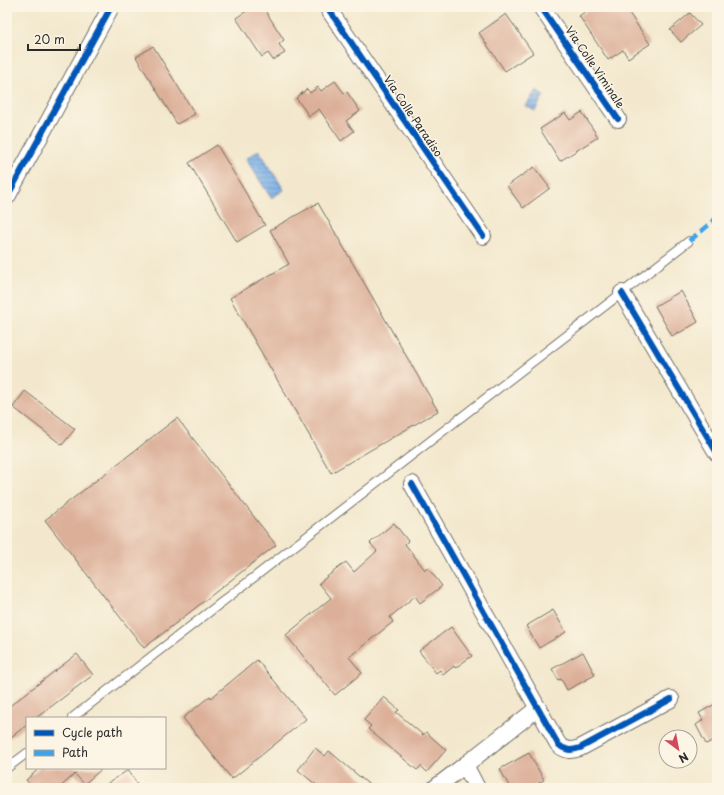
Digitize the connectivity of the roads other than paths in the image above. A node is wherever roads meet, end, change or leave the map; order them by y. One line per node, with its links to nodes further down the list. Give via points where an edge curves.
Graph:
1 (111, 7): 5 (street)
2 (327, 7): 6 (street, Via Colle Paradiso)
3 (541, 7): 4 (street, Via Colle Viminale)
4 (618, 119)
5 (7, 197)
6 (483, 236)
7 (689, 241): 8 (lane)
8 (622, 293): 9 (street); 13 (lane)
9 (717, 454)
10 (412, 484): 12 (street)
11 (671, 699): 12 (street, via 573,750 566,750 558,744)
12 (538, 708): 15 (street)
13 (73, 717)
14 (26, 754): 16 (lane)
15 (465, 765): 17 (street); 18 (street)
16 (7, 768)
17 (435, 788)
18 (477, 788)

